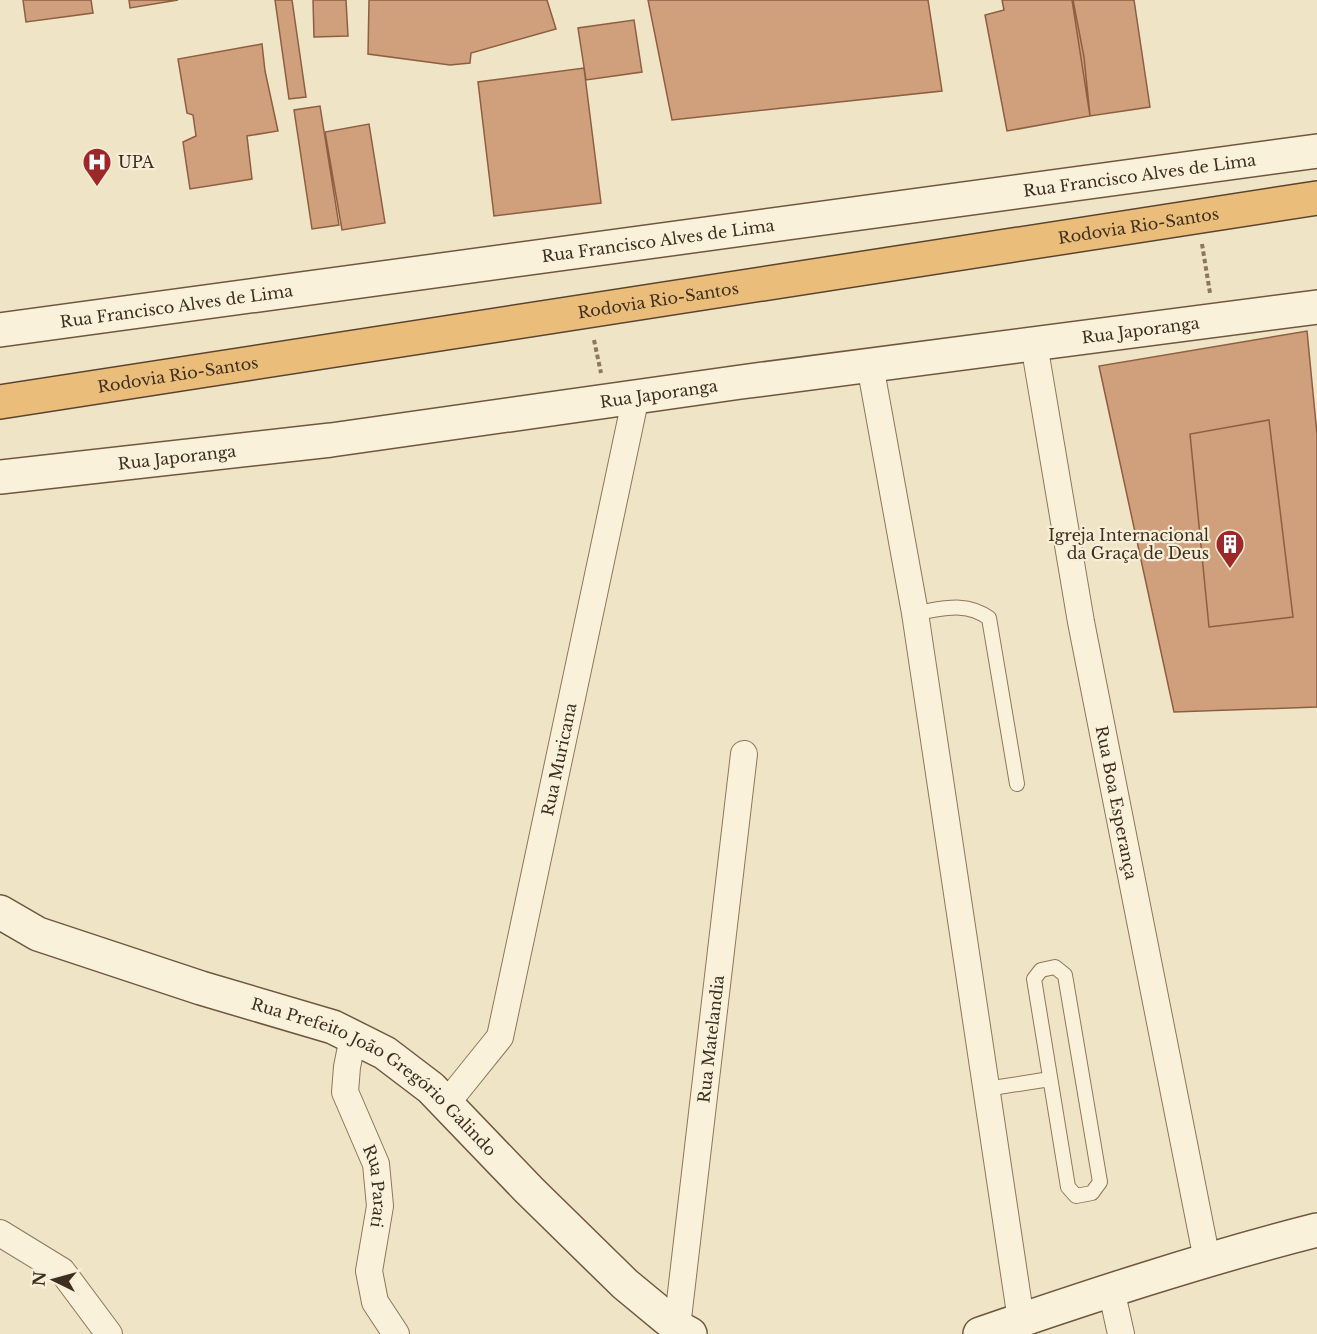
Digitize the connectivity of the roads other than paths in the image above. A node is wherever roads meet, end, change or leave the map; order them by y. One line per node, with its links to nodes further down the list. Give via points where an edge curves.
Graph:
1 (1317, 151): 4 (main road, Rua Francisco Alves de Lima)
2 (1317, 198): 8 (highway, Rodovia Rio-Santos)
3 (1317, 307): 5 (main road, Rua Japoranga)
4 (0, 330)
5 (1034, 344): 6 (main road, Rua Japoranga); 20 (street, Rua Boa Esperança, via 1081,622)
6 (870, 365): 7 (main road, Rua Japoranga); 10 (street)
7 (622, 398): 9 (main road, Rua Japoranga, via 330,440); 17 (street, Rua Muricana, via 500,1037)
8 (0, 402)
9 (0, 477)
10 (915, 613): 12 (lane, via 963,606 989,618); 16 (street)
11 (744, 754): 23 (street, Rua Matelandia)
12 (1017, 784)
13 (0, 912): 14 (main road, Rua Prefeito João Gregório Galindo, via 38,934 333,1027)
14 (353, 1037): 17 (main road, Rua Prefeito João Gregório Galindo, via 385,1053); 25 (street, Rua Parati, via 345,1092 376,1164 380,1206 369,1271 375,1302)
15 (1050, 1079): 15 (lane, via 1068,1187 1076,1196 1092,1193 1100,1182 1065,975 1055,967 1041,970 1034,979); 16 (lane)
16 (986, 1089): 22 (street)
17 (446, 1104): 23 (main road, Rua Prefeito João Gregório Galindo, via 624,1284)
18 (1317, 1230): 20 (main road)
19 (0, 1233): 24 (street, via 62,1271)
20 (1207, 1260): 21 (main road)
21 (1111, 1289): 22 (main road); 27 (street)
22 (1021, 1320): 26 (main road)
23 (683, 1330)
24 (109, 1334)
25 (396, 1334)
26 (980, 1334)
27 (1121, 1334)

